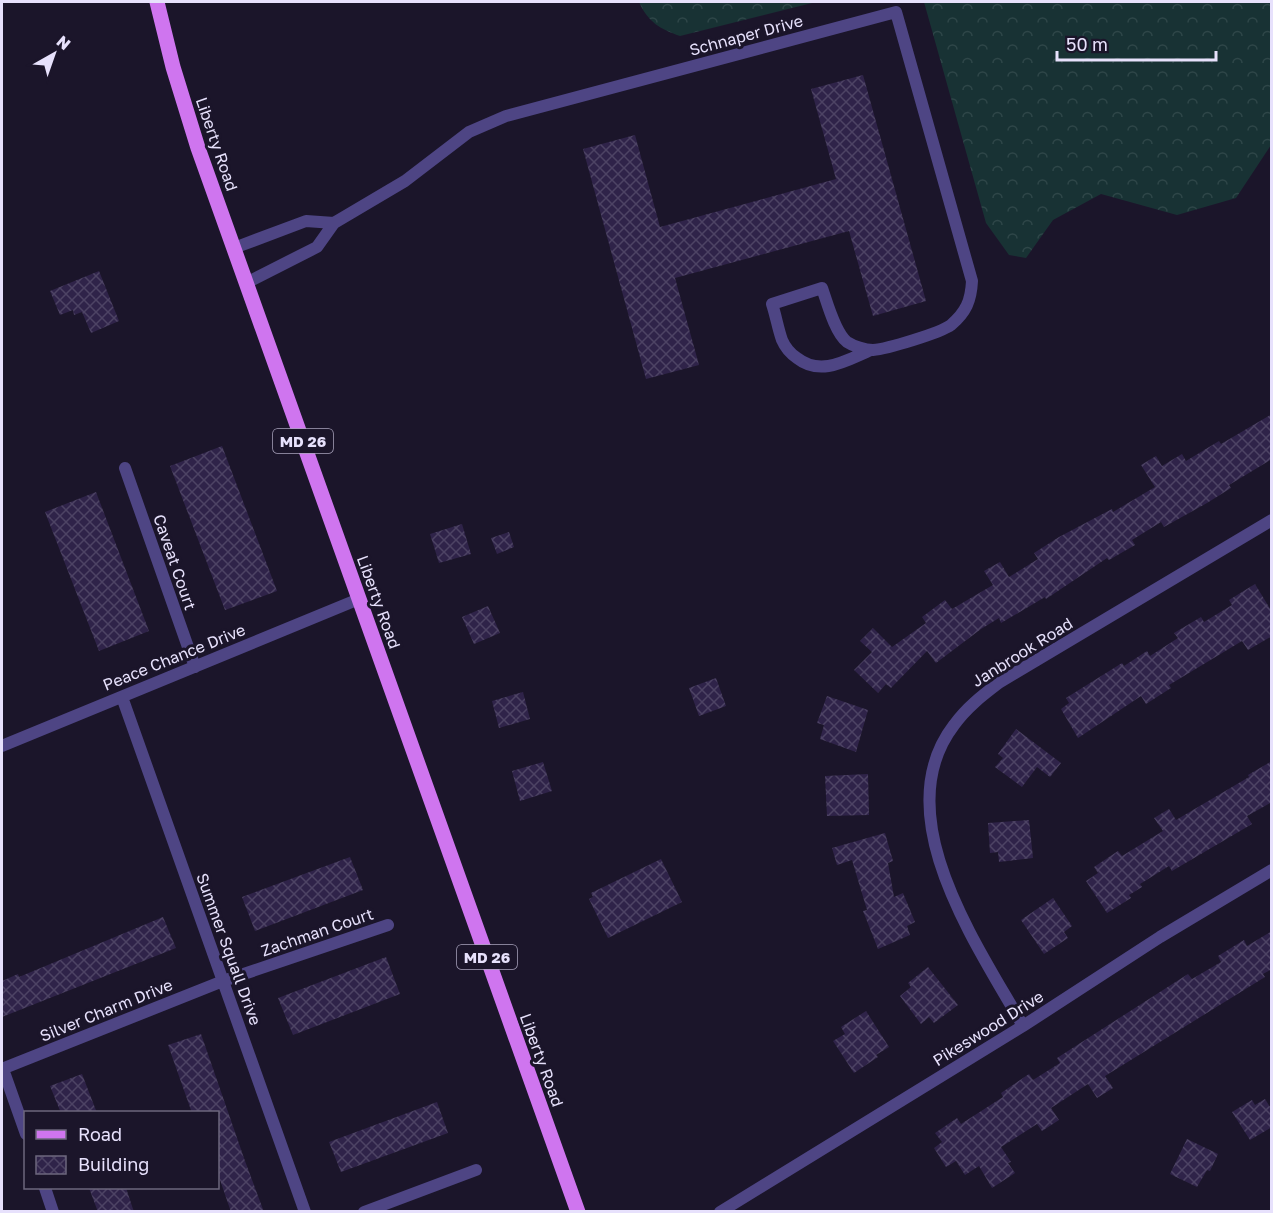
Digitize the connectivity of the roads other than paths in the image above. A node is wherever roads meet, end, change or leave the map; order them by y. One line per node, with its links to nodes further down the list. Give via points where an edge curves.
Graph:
1 (157, 2): 3 (main road, Liberty Road / MD 26, via 186,108)
2 (334, 223): 3 (street, via 306,221); 4 (street, Schnaper Drive, via 317,247); 5 (street, Schnaper Drive, via 385,194 486,123 896,12 972,281 971,299 949,326)
3 (234, 248): 4 (main road, Liberty Road / MD 26)
4 (246, 283): 8 (main road, Liberty Road / MD 26)
5 (872, 350): 5 (street, Schnaper Drive, via 846,342 839,334 822,288 772,304 783,343 806,365 831,366)
6 (124, 468): 9 (street, Caveat Court)
7 (1272, 520): 15 (street, Janbrook Road, via 1000,682 972,703 938,752 928,807 932,837 963,918)
8 (359, 599): 9 (street, Peace Chance Drive); 23 (main road, Liberty Road / MD 26)
9 (195, 667): 10 (street, Peace Chance Drive)
10 (122, 697): 11 (street, Peace Chance Drive); 14 (street, Summer Squall Drive)
11 (2, 746)
12 (1272, 870): 15 (street, Pikeswood Drive)
13 (388, 925): 14 (street, Zachman Court)
14 (223, 981): 16 (street, Silver Charm Drive); 21 (street, Summer Squall Drive)
15 (1023, 1026): 24 (street, Pikeswood Drive)
16 (2, 1069): 17 (street)
17 (24, 1129)
18 (476, 1170): 22 (street)
19 (45, 1189): 20 (street)
20 (53, 1212)
21 (304, 1212)
22 (364, 1212)
23 (578, 1212)
24 (720, 1212)

